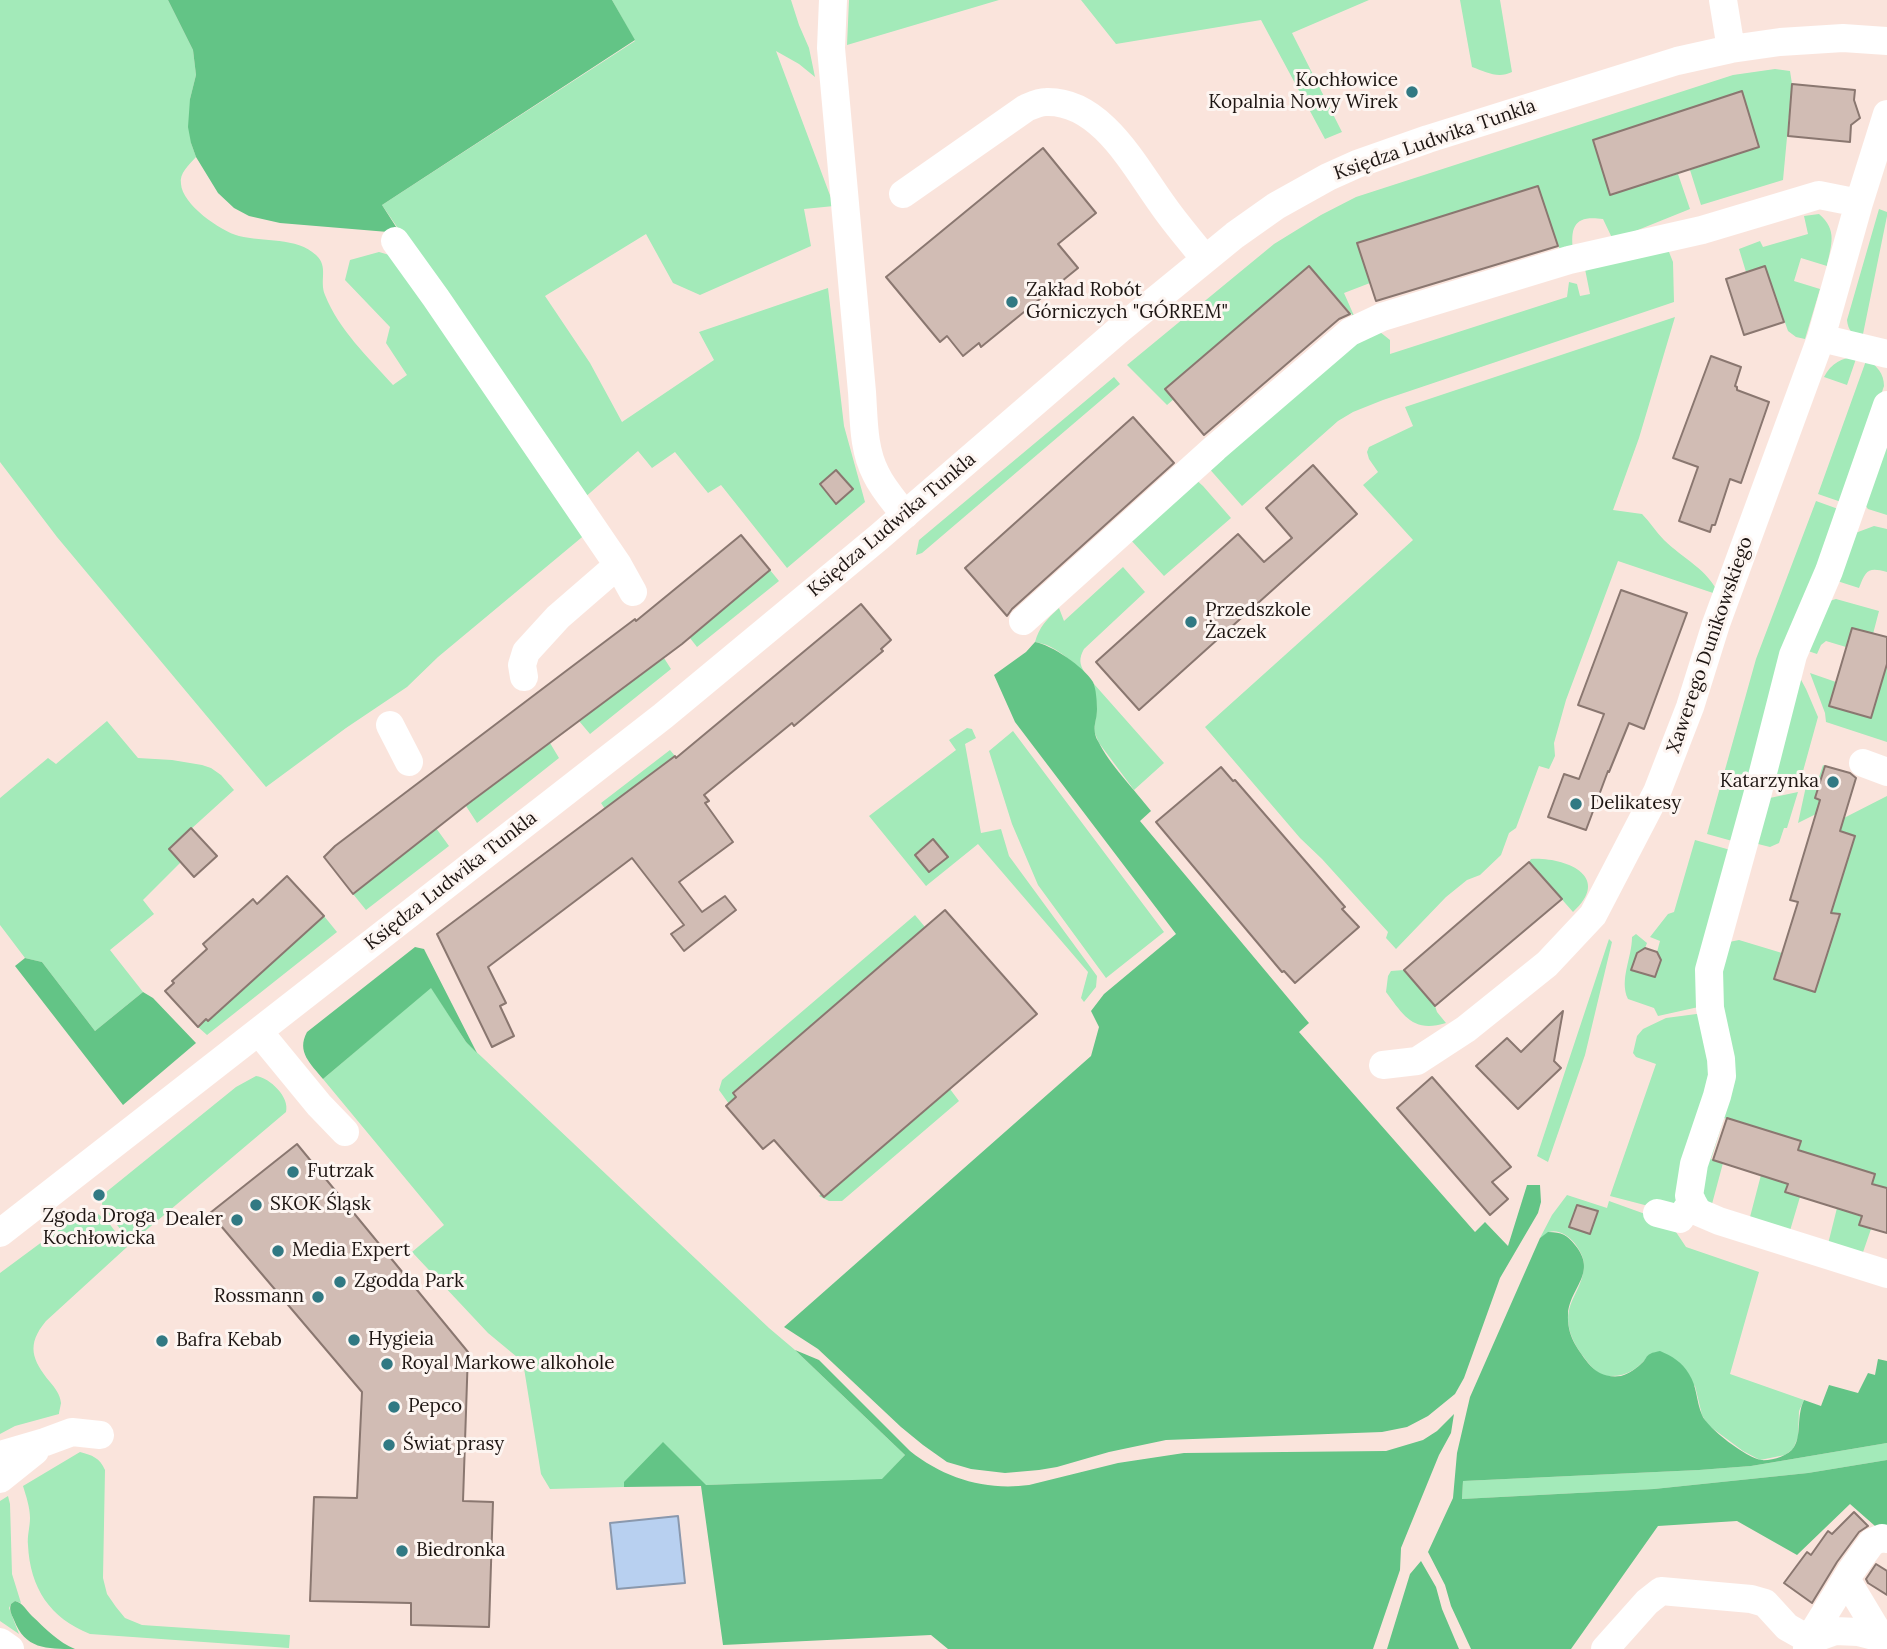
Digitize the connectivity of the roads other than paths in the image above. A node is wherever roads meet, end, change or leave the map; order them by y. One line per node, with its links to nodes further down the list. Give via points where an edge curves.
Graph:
1 (822, 0): 5 (street)
2 (833, 0): 5 (street)
3 (1723, 0): 6 (street)
4 (1887, 41): 6 (street, Księdza Ludwika Tunkla, via 1843,38)
5 (831, 48): 15 (street, via 864,433 876,476)
6 (1731, 49): 11 (street, Księdza Ludwika Tunkla, via 1677,61 1357,164 1276,206)
7 (1887, 114): 9 (street, Xawerego Dunikowskiego)
8 (903, 194): 11 (street, via 1026,108 1061,102 1102,125 1126,151)
9 (1859, 203): 12 (street, Xawerego Dunikowskiego); 18 (street, via 1819,195 1702,230 1569,260 1382,317 1350,332)
10 (395, 241): 16 (street)
11 (1205, 259): 15 (street, Księdza Ludwika Tunkla)
12 (1821, 338): 13 (street); 23 (street, Xawerego Dunikowskiego, via 1657,792 1593,915 1547,964 1466,1029 1417,1061)
13 (1887, 354)
14 (1887, 405): 25 (street, via 1829,571 1793,655 1709,971 1710,1015 1722,1076 1694,1164)
15 (905, 514): 22 (street, Księdza Ludwika Tunkla, via 648,728)
16 (618, 565): 17 (street); 19 (street, via 526,652)
17 (633, 592)
18 (1023, 621)
19 (524, 677)
20 (390, 725): 21 (street)
21 (409, 762)
22 (259, 1032): 24 (street); 27 (street, Księdza Ludwika Tunkla)
23 (1383, 1065)
24 (345, 1132)
25 (1692, 1201): 26 (street, via 1680,1219); 28 (street, via 1698,1212 1719,1221)
26 (1657, 1213)
27 (1, 1230)
28 (1887, 1274)
29 (100, 1435): 30 (street, via 72,1432)
30 (45, 1442): 31 (street); 32 (street)
31 (0, 1455)
32 (0, 1479)
33 (1887, 1539): 34 (street, via 1872,1542)
34 (1846, 1579): 36 (street); 37 (street)
35 (0, 1642): 38 (street)
36 (1884, 1642): 37 (street, via 1858,1632 1835,1631)
37 (1808, 1644): 39 (street, via 1765,1604 1661,1591)
38 (10, 1649)
39 (1605, 1649)

